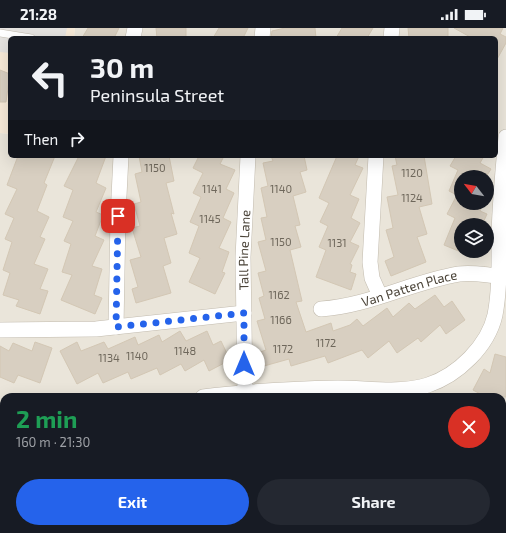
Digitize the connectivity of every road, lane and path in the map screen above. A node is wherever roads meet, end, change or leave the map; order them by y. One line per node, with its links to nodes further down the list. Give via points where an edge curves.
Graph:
1 (0, 33): 2 (lane)
2 (19, 36)
3 (506, 137): 7 (street, via 500,202)
4 (121, 158): 11 (street)
5 (248, 158): 10 (street, Tall Pine Lane)
6 (376, 158): 8 (street, via 370,262 372,278)
7 (498, 276): 8 (street, Van Patten Place, via 459,274); 13 (street, via 494,317 486,337 460,368 429,385 393,390 338,388)
8 (380, 296): 9 (street, Van Patten Place, via 342,308)
9 (321, 309)
10 (244, 313): 11 (street); 13 (street, Tall Pine Lane)
11 (116, 327): 12 (street)
12 (0, 330)
13 (245, 393)

